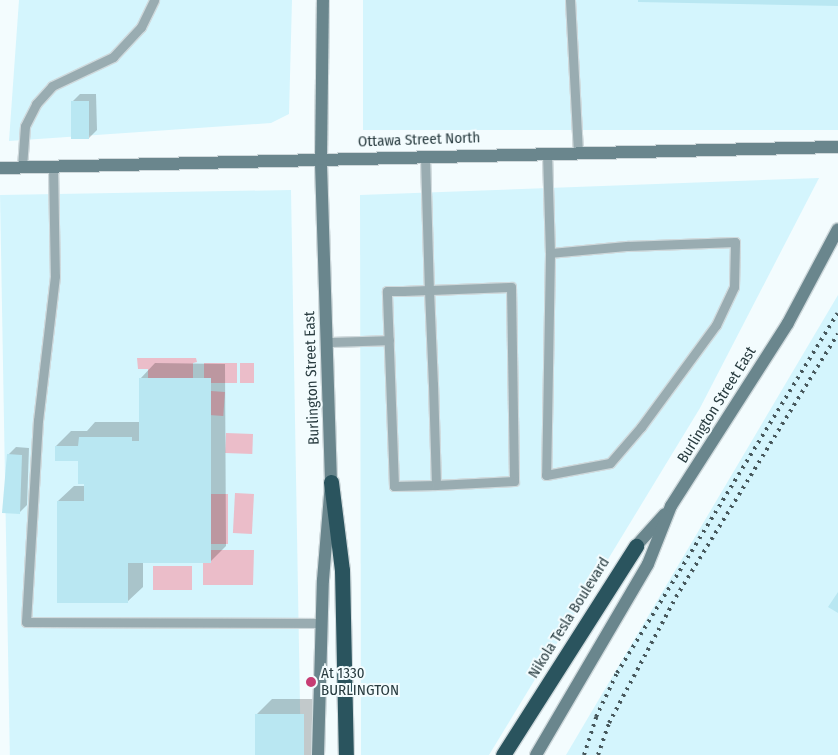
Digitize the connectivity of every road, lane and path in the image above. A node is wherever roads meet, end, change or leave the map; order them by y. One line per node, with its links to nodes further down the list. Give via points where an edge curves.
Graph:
1 (154, 0): 10 (lane, via 141,27 113,56 52,86 36,104 25,126)
2 (323, 0): 8 (main road, Burlington Street East)
3 (570, 0): 6 (lane)
4 (838, 147): 6 (main road, Ottawa Street North)
5 (547, 153): 6 (main road, Ottawa Street North); 7 (main road, Ottawa Street North); 13 (lane)
6 (578, 153)
7 (425, 156): 8 (main road, Ottawa Street North); 14 (lane)
8 (321, 159): 9 (main road, Ottawa Street North); 16 (main road, Burlington Street East)
9 (53, 166): 10 (main road, Ottawa Street North); 21 (lane, via 55,276 38,412 26,622)
10 (22, 167): 11 (main road, Ottawa Street North)
11 (0, 168)
12 (838, 229): 19 (main road, Burlington Street East, via 788,323)
13 (550, 253): 13 (lane, via 547,427 546,475 610,463 641,427 716,325 734,287 736,242)
14 (429, 290): 15 (lane, via 387,291); 18 (lane); 18 (lane, via 511,288 514,482)
15 (389, 340): 16 (lane); 18 (lane, via 394,486)
16 (327, 342): 17 (main road, Burlington Street East)
17 (331, 482): 21 (main road, Burlington Street East); 23 (highway, via 342,570)
18 (436, 485)
19 (671, 506): 20 (main road, Nikola Tesla Boulevard); 25 (main road, Burlington Street East, via 648,564)
20 (636, 546): 24 (highway, Nikola Tesla Boulevard)
21 (322, 623): 22 (main road, Burlington Street East)
22 (318, 755)
23 (346, 755)
24 (503, 755)
25 (536, 755)

